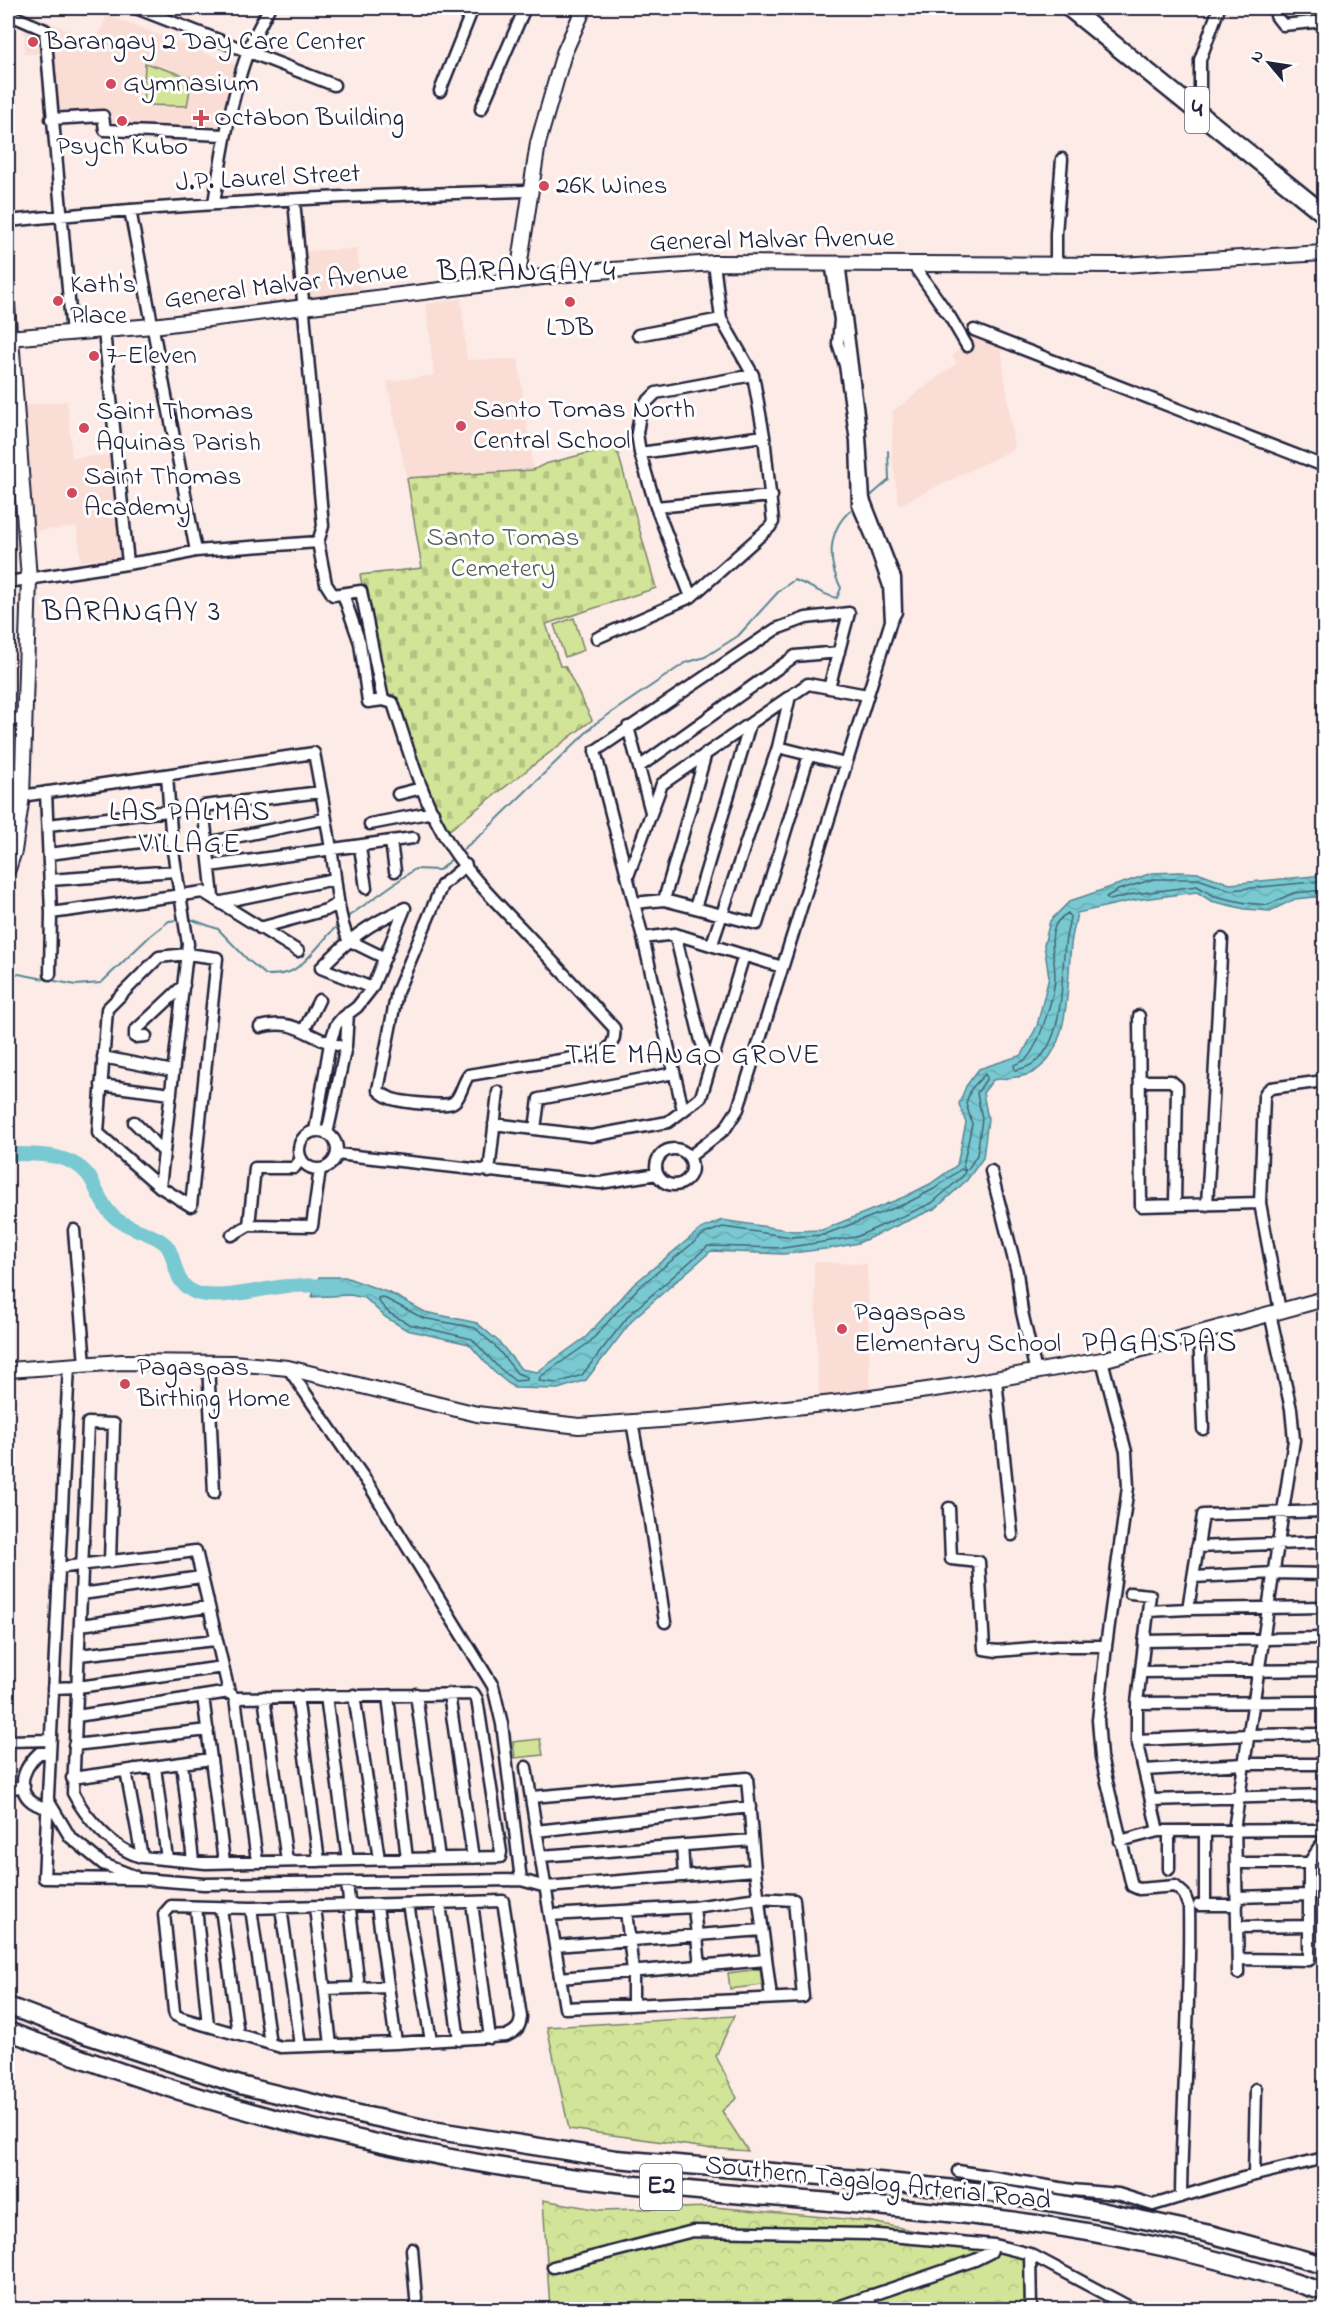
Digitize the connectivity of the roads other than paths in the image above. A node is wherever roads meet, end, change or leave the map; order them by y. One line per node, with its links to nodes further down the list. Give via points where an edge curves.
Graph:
1 (136, 8): 12 (street)
2 (269, 8): 12 (street)
3 (473, 8): 14 (street)
4 (525, 8): 15 (street)
5 (584, 8): 20 (main road, via 552,93)
6 (1069, 8): 16 (highway, 4)
7 (1219, 8): 16 (street, via 1200,60)
8 (1276, 8): 11 (street, via 1276,16 1283,25)
9 (1322, 8): 11 (street)
10 (8, 14): 17 (street, via 45,30)
11 (1324, 21)
12 (247, 52): 13 (street); 18 (street)
13 (334, 85)
14 (440, 91)
15 (481, 109)
16 (1200, 112): 24 (highway, 4)
17 (51, 119): 18 (street, via 103,116 105,130); 25 (street)
18 (224, 135): 22 (street)
19 (1062, 159): 33 (street)
20 (530, 191): 21 (street, J.P. Laurel Street); 34 (main road)
21 (294, 200): 22 (street, J.P. Laurel Street); 36 (street)
22 (214, 204): 23 (street, J.P. Laurel Street)
23 (130, 210): 25 (street, J.P. Laurel Street); 38 (street)
24 (1324, 214)
25 (60, 215): 26 (street, J.P. Laurel Street); 41 (street)
26 (8, 221)
27 (1324, 245): 29 (main road)
28 (1324, 253): 29 (main road, General Malvar Avenue)
29 (1306, 254): 33 (main road, General Malvar Avenue)
30 (714, 263): 31 (main road, General Malvar Avenue); 34 (main road, General Malvar Avenue, via 583,272); 37 (street)
31 (835, 263): 32 (main road, General Malvar Avenue); 61 (street, via 838,343 856,441 858,505 889,586 891,621)
32 (912, 263): 33 (main road, General Malvar Avenue); 44 (street)
33 (1056, 266)
34 (518, 281): 36 (main road, General Malvar Avenue)
35 (8, 298): 43 (street)
36 (303, 308): 38 (main road, General Malvar Avenue); 51 (street, via 323,526)
37 (721, 319): 42 (street); 45 (street)
38 (153, 326): 40 (main road, General Malvar Avenue); 52 (street)
39 (974, 330): 48 (street)
40 (104, 331): 41 (main road, General Malvar Avenue); 53 (street)
41 (72, 334): 43 (main road, General Malvar Avenue)
42 (638, 335)
43 (9, 338): 54 (main road)
44 (967, 346)
45 (753, 375): 46 (street); 47 (street, via 656,393 641,408 637,433)
46 (764, 436): 47 (street); 49 (street)
47 (640, 453): 50 (street)
48 (1324, 466)
49 (772, 496): 50 (street); 57 (street, via 770,527)
50 (656, 507): 57 (street)
51 (318, 542): 52 (street); 56 (street, via 326,584 333,595)
52 (196, 551): 53 (street)
53 (128, 563): 54 (street)
54 (29, 579): 55 (street); 64 (main road)
55 (8, 582)
56 (343, 594): 63 (street, via 360,643 368,702); 63 (street, via 361,591)
57 (691, 597): 58 (street)
58 (597, 638)
59 (839, 652): 60 (street); 67 (street, via 849,613 806,618 776,628); 72 (street, via 795,656)
60 (829, 688): 61 (street); 62 (street, via 808,684)
61 (867, 695): 71 (street)
62 (790, 696): 66 (street); 68 (street)
63 (383, 700): 74 (street, via 393,703)
64 (25, 716): 65 (street); 80 (main road)
65 (8, 722)
66 (750, 724): 69 (street); 109 (street)
67 (628, 727): 72 (street); 100 (street, via 595,751)
68 (778, 747): 70 (street); 111 (street)
69 (706, 753): 78 (street, via 662,784); 106 (street)
70 (809, 755): 71 (street); 111 (street, via 757,924)
71 (845, 764): 122 (street)
72 (639, 767): 75 (street)
73 (167, 775): 76 (street); 77 (street, via 314,753); 82 (street)
74 (422, 788): 79 (street); 83 (street)
75 (645, 790): 78 (street); 84 (street)
76 (46, 792): 80 (street); 87 (street)
77 (321, 792): 85 (street); 91 (street, via 203,806)
78 (658, 793): 84 (street)
79 (398, 794)
80 (22, 795): 81 (street); 97 (main road)
81 (8, 798)
82 (168, 811): 87 (street); 88 (street)
83 (432, 812): 86 (street); 95 (street)
84 (651, 812): 100 (street)
85 (324, 819): 91 (street); 93 (street)
86 (370, 824)
87 (48, 825): 94 (street)
88 (171, 838): 94 (street); 98 (street)
89 (413, 838): 90 (street)
90 (391, 842): 92 (street); 99 (street)
91 (206, 843): 96 (street)
92 (360, 847): 93 (street); 103 (street)
93 (332, 849): 96 (street); 101 (street)
94 (49, 855): 102 (street)
95 (466, 865): 95 (street, via 614,1028 615,1036 611,1048 603,1053 469,1075 452,1104 392,1099 378,1090 396,996 442,885)
96 (210, 866): 105 (street)
97 (8, 869)
98 (175, 871): 102 (street); 104 (street)
99 (395, 871)
100 (628, 876): 107 (street)
101 (335, 879): 105 (street); 108 (street)
102 (50, 880): 110 (street)
103 (366, 888)
104 (179, 894): 105 (street, via 203,892); 110 (street); 119 (street)
105 (217, 899): 112 (street)
106 (664, 900): 107 (street); 109 (street)
107 (634, 903): 114 (street)
108 (337, 904): 112 (street); 116 (street)
109 (695, 908): 111 (street)
110 (51, 913): 123 (street)
111 (722, 915): 117 (street)
112 (260, 928): 118 (street)
113 (675, 934): 114 (street); 117 (street); 135 (street, via 701,1041)
114 (643, 938): 137 (street)
115 (1222, 939): 160 (street)
116 (348, 940): 121 (street); 121 (street, via 405,908); 125 (street, via 321,968)
117 (712, 944): 120 (street)
118 (298, 951)
119 (187, 954): 124 (street); 134 (street, via 159,957 107,1009); 157 (street, via 217,958 191,1206)
120 (744, 955): 122 (street); 135 (street)
121 (385, 958): 125 (street)
122 (782, 967): 151 (street, via 738,1109 725,1129)
123 (50, 974)
124 (184, 985): 131 (street, via 135,1031 135,1037); 136 (street)
125 (372, 988): 127 (street)
126 (319, 1000): 130 (street)
127 (348, 1013): 132 (street, via 336,1025); 133 (street)
128 (1139, 1016): 138 (street)
129 (260, 1027): 130 (street, via 282,1024)
130 (304, 1030): 132 (street)
131 (146, 1036)
132 (330, 1043): 133 (street); 147 (street)
133 (346, 1046): 148 (street)
134 (102, 1057): 136 (street); 140 (street)
135 (711, 1065): 143 (street, via 701,1097)
136 (173, 1071): 142 (street)
137 (674, 1073): 143 (street); 146 (street, via 539,1099)
138 (1140, 1081): 159 (street, via 1171,1081 1177,1086); 159 (street, via 1141,1206)
139 (1324, 1082): 158 (street, via 1271,1088 1266,1092)
140 (101, 1085): 142 (street); 157 (street, via 98,1133)
141 (498, 1092): 145 (street)
142 (171, 1094): 149 (street)
143 (683, 1110): 146 (street, via 668,1122 591,1136)
144 (134, 1122): 149 (street)
145 (494, 1124): 146 (street); 155 (street)
146 (535, 1129)
147 (315, 1131): 148 (street); 152 (street, via 302,1140)
148 (327, 1134): 150 (street, via 334,1140)
149 (164, 1151): 157 (street)
150 (337, 1154): 153 (street, via 329,1166); 155 (street)
151 (689, 1156): 156 (street, via 677,1149 662,1153 657,1159); 156 (street, via 692,1170 685,1182 672,1186)
152 (301, 1159): 153 (street, via 308,1167); 161 (street, via 294,1168 255,1168)
153 (320, 1169): 161 (street, via 312,1226)
154 (990, 1171): 173 (street, via 1017,1272)
155 (489, 1172): 156 (street, via 600,1183)
156 (657, 1174)
157 (160, 1187)
158 (1260, 1203): 160 (street); 165 (street)
159 (1175, 1205): 160 (street)
160 (1207, 1205)
161 (249, 1225): 163 (street)
162 (74, 1230): 169 (street)
163 (232, 1235)
164 (1324, 1299): 165 (main road)
165 (1275, 1312): 166 (main road); 179 (street, via 1294,1440)
166 (1199, 1333): 167 (main road); 176 (street)
167 (1102, 1360): 173 (main road); 205 (street, via 1126,1452 1128,1487)
168 (208, 1362): 169 (main road); 171 (main road); 177 (street)
169 (85, 1364): 170 (main road)
170 (69, 1365): 172 (main road); 187 (street)
171 (288, 1368): 175 (main road, via 477,1414 579,1426); 282 (street, via 371,1488 493,1686 502,1724)
172 (8, 1370)
173 (1036, 1372): 174 (main road)
174 (996, 1379): 175 (main road, via 843,1402); 181 (street)
175 (632, 1422): 199 (street)
176 (1203, 1429)
177 (214, 1493)
178 (949, 1509): 205 (street, via 951,1559 979,1562 984,1649 997,1652)
179 (1283, 1511): 180 (street); 183 (street); 184 (street, via 1203,1515)
180 (1324, 1511)
181 (1011, 1535)
182 (1324, 1542): 183 (street)
183 (1278, 1543): 184 (street); 188 (street)
184 (1197, 1546): 191 (street)
185 (110, 1562): 186 (street); 186 (street, via 114,1424 88,1423); 190 (street, via 196,1551)
186 (83, 1565): 187 (street); 193 (street)
187 (59, 1568): 212 (street)
188 (1274, 1573): 189 (street); 191 (street); 195 (street)
189 (1324, 1574)
190 (201, 1577): 193 (street); 194 (street)
191 (1193, 1577): 197 (street)
192 (1130, 1593): 198 (street, via 1150,1595)
193 (82, 1594): 200 (street)
194 (208, 1607): 200 (street); 203 (street)
195 (1269, 1607): 196 (street); 197 (street); 201 (street)
196 (1324, 1607)
197 (1188, 1609): 198 (street)
198 (1148, 1611): 204 (street)
199 (665, 1622)
200 (81, 1625): 206 (street)
201 (1264, 1637): 202 (street); 204 (street); 209 (street)
202 (1324, 1638)
203 (215, 1640): 206 (street); 207 (street)
204 (1144, 1641): 210 (street)
205 (1106, 1646): 259 (street, via 1098,1720 1101,1757)
206 (79, 1655): 211 (street)
207 (223, 1667): 211 (street); 215 (street)
208 (1324, 1670): 209 (street)
209 (1259, 1671): 210 (street); 222 (street)
210 (1141, 1672): 224 (street)
211 (78, 1687): 212 (street); 225 (street)
212 (53, 1688): 229 (street)
213 (416, 1694): 214 (street); 220 (street); 264 (street)
214 (449, 1694): 265 (street); 265 (street, via 474,1694 477,1699 501,1852 495,1859)
215 (232, 1695): 217 (street); 221 (street); 274 (street)
216 (354, 1695): 219 (street); 220 (street); 267 (street)
217 (203, 1696): 225 (street); 226 (street)
218 (297, 1696): 219 (street); 221 (street); 271 (street)
219 (326, 1696): 269 (street)
220 (388, 1696): 268 (street)
221 (264, 1698): 270 (street)
222 (1254, 1702): 223 (street); 224 (street); 228 (street)
223 (1324, 1702)
224 (1137, 1704): 230 (street)
225 (77, 1716): 233 (street)
226 (208, 1730): 233 (street); 235 (street)
227 (1324, 1734): 228 (street)
228 (1249, 1735): 230 (street); 238 (street)
229 (50, 1740): 232 (street); 234 (street)
230 (1137, 1740): 242 (street)
231 (8, 1741): 232 (street)
232 (22, 1741): 236 (street)
233 (74, 1745): 244 (street)
234 (50, 1753): 236 (street, via 39,1753); 251 (street)
235 (211, 1759): 237 (street); 273 (street)
236 (32, 1760): 245 (street, via 23,1776)
237 (182, 1763): 240 (street); 272 (street)
238 (1244, 1764): 239 (street); 242 (street); 249 (street)
239 (1324, 1764)
240 (155, 1767): 243 (street); 266 (street)
241 (526, 1767): 248 (street)
242 (1144, 1770): 250 (street)
243 (126, 1771): 244 (street); 263 (street)
244 (72, 1778): 263 (street, via 73,1793 88,1816 118,1847)
245 (24, 1786): 246 (street); 251 (street, via 24,1795 34,1805)
246 (8, 1788)
247 (1324, 1795): 249 (street)
248 (532, 1797): 252 (street, via 747,1779); 254 (street)
249 (1239, 1797): 250 (street); 256 (street)
250 (1151, 1800): 257 (street)
251 (47, 1804): 280 (street, via 70,1837 103,1864); 280 (street, via 44,1878)
252 (750, 1807): 254 (street); 258 (street)
253 (1324, 1830): 256 (street)
254 (536, 1831): 262 (street)
255 (1205, 1831): 256 (street); 257 (street); 288 (street, via 1200,1905)
256 (1235, 1831): 275 (street)
257 (1164, 1832): 259 (street); 277 (street)
258 (752, 1840): 261 (street); 278 (street)
259 (1120, 1841): 334 (street, via 1132,1886 1175,1886 1184,1894 1189,1907)
260 (1324, 1841): 276 (street)
261 (682, 1845): 262 (street); 279 (street)
262 (542, 1856): 284 (street)
263 (142, 1857): 266 (street)
264 (439, 1858): 265 (street); 268 (street)
265 (473, 1858)
266 (167, 1859): 272 (street)
267 (379, 1859): 268 (street); 269 (street)
268 (407, 1859)
269 (348, 1860): 271 (street)
270 (287, 1861): 271 (street); 274 (street)
271 (320, 1861)
272 (193, 1862): 273 (street)
273 (224, 1862): 274 (street)
274 (257, 1862)
275 (1236, 1863): 276 (street); 288 (street)
276 (1309, 1863): 285 (street)
277 (1169, 1869)
278 (755, 1870): 279 (street); 286 (street)
279 (684, 1876): 284 (street)
280 (142, 1879): 283 (street, via 204,1884)
281 (502, 1880): 282 (street); 283 (street); 287 (street)
282 (521, 1880): 284 (street)
283 (347, 1883): 293 (street)
284 (546, 1887): 301 (street)
285 (1309, 1895): 288 (street); 302 (street)
286 (758, 1898): 297 (street); 304 (street); 317 (street, via 794,1900 803,1997)
287 (503, 1901): 289 (street); 323 (street, via 521,2017 515,2031)
288 (1237, 1901): 303 (street)
289 (472, 1903): 291 (street); 323 (street)
290 (408, 1904): 291 (street); 294 (street); 325 (street)
291 (440, 1904): 324 (street)
292 (315, 1906): 293 (street); 296 (street); 316 (street)
293 (350, 1906): 294 (street); 315 (street)
294 (377, 1906): 314 (street)
295 (195, 1907): 298 (street); 320 (street); 320 (street, via 171,1905 164,1914 174,2011 181,2018)
296 (281, 1907): 299 (street); 329 (street)
297 (694, 1907): 300 (street); 305 (street)
298 (222, 1908): 299 (street); 322 (street)
299 (250, 1908): 327 (street)
300 (626, 1911): 301 (street); 306 (street)
301 (550, 1915): 307 (street)
302 (1309, 1926): 303 (street); 308 (street, via 1309,1960)
303 (1237, 1927): 308 (street)
304 (762, 1930): 305 (street); 309 (street)
305 (697, 1935): 306 (street); 310 (street)
306 (630, 1940): 307 (street); 311 (street)
307 (555, 1946): 313 (street)
308 (1238, 1959): 312 (street)
309 (766, 1960): 310 (street); 317 (street)
310 (700, 1966): 311 (street)
311 (633, 1971): 313 (street); 318 (street)
312 (1238, 1973)
313 (560, 1978): 318 (street, via 565,2008)
314 (388, 1987): 315 (street); 326 (street)
315 (359, 1988): 316 (street)
316 (325, 1989): 328 (street)
317 (771, 1997): 318 (street)
318 (633, 2005)
319 (8, 2006): 338 (highway, Southern Tagalog Arterial Road / E2, via 240,2085 432,2130 616,2159 1003,2194 1210,2234)
320 (208, 2025): 322 (street)
321 (8, 2031): 340 (highway, Southern Tagalog Arterial Road / E2, via 68,2055 227,2105 426,2153 615,2182 1004,2219 1204,2258)
322 (238, 2034): 327 (street)
323 (490, 2038): 324 (street)
324 (459, 2040): 325 (street)
325 (431, 2041): 326 (street)
326 (396, 2043): 328 (street)
327 (270, 2044): 329 (street)
328 (332, 2045): 329 (street)
329 (300, 2046)
330 (1256, 2089): 333 (street)
331 (1324, 2158): 333 (street)
332 (958, 2171): 334 (street, via 1118,2194 1153,2205)
333 (1254, 2175): 334 (street)
334 (1181, 2197)
335 (994, 2245): 337 (street); 339 (street, via 867,2234 693,2231); 341 (street, via 991,2252 975,2260)
336 (412, 2249): 342 (street)
337 (1030, 2254): 345 (street); 346 (street)
338 (1324, 2265)
339 (553, 2267)
340 (1324, 2292)
341 (871, 2295): 343 (street); 344 (street)
342 (417, 2310)
343 (829, 2310)
344 (868, 2310)
345 (1031, 2310)
346 (1135, 2310)

